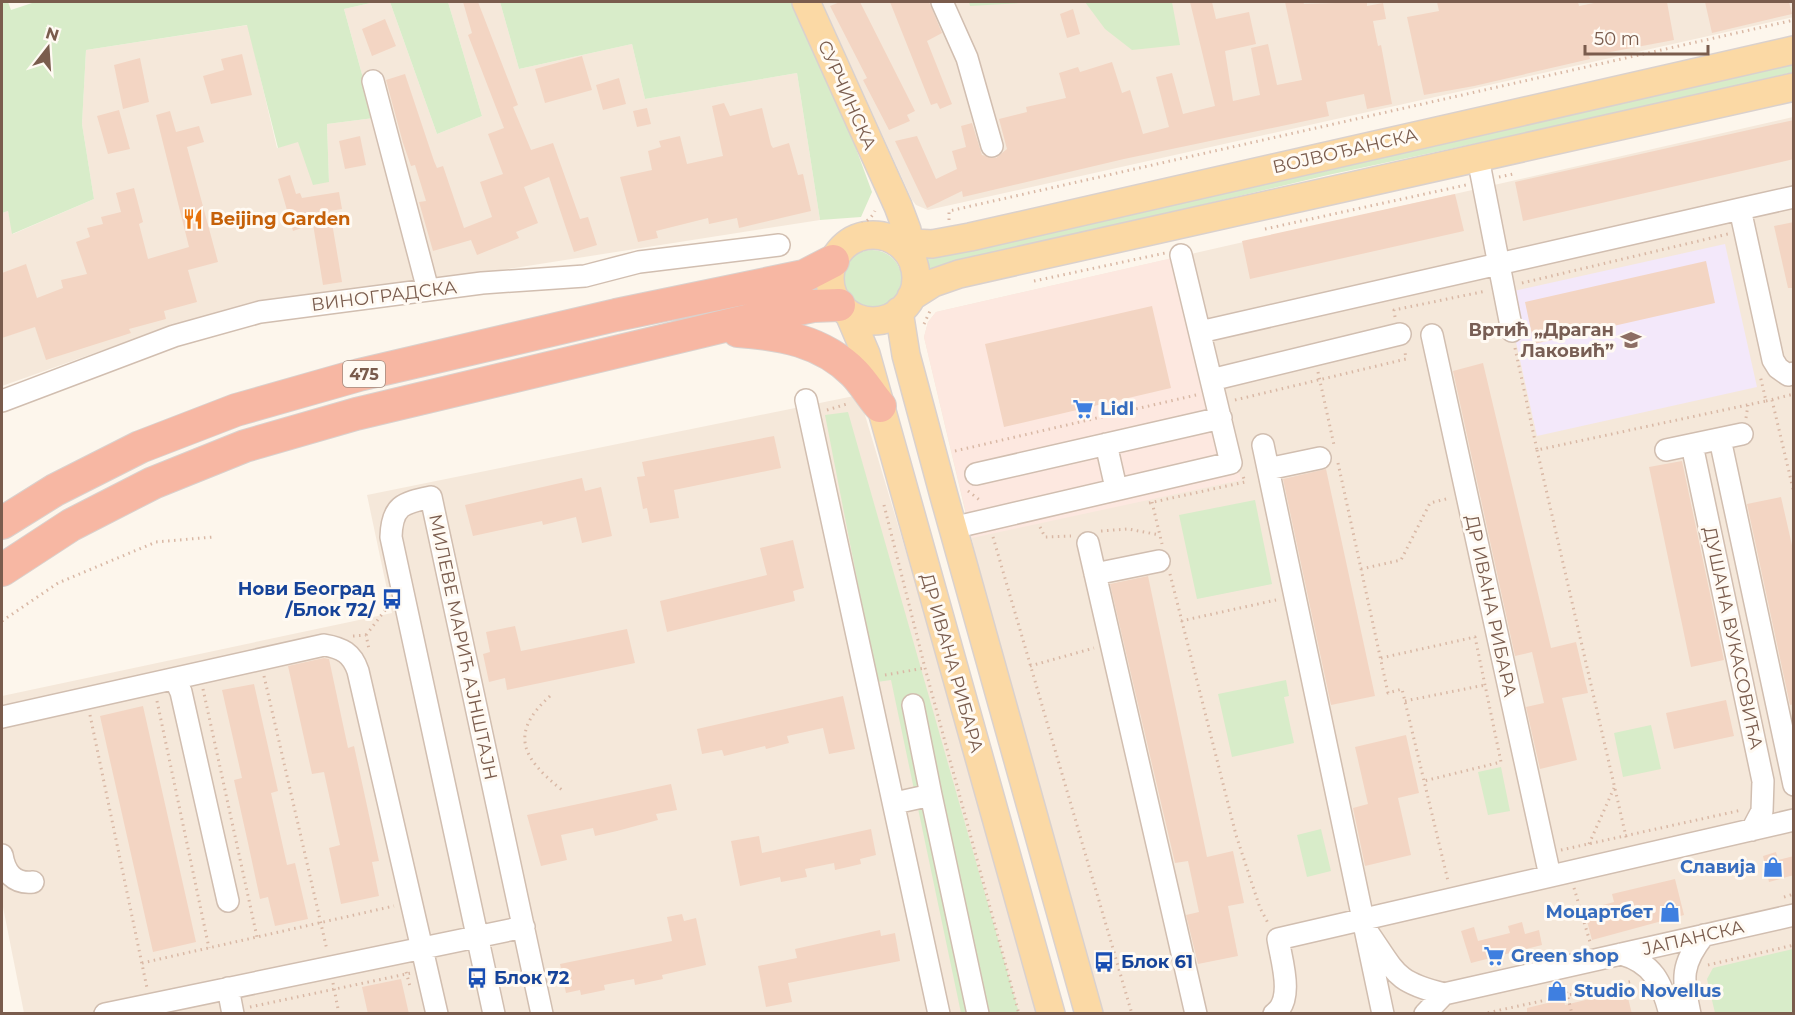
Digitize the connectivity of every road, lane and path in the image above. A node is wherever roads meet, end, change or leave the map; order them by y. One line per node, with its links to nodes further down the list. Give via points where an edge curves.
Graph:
1 (806, 2): 9 (main road, СУРЧИНСКА)
2 (942, 2): 7 (street, via 966,57)
3 (1794, 20): 12 (path, via 949,211)
4 (1794, 50): 12 (main road, ВОЈВОЂАНСКА)
5 (373, 81): 21 (street)
6 (1794, 87): 8 (main road, ВОЈВОЂАНСКА)
7 (992, 146)
8 (1478, 158): 19 (street); 22 (main road, ВОЈВОЂАНСКА, via 959,274 933,283)
9 (894, 197): 12 (main road, via 925,223); 14 (main road); 16 (main road, СУРЧИНСКА)
10 (1794, 197): 11 (street)
11 (1740, 209): 19 (street); 33 (street, via 1773,360 1788,375)
12 (960, 234): 16 (main road, ВОЈВОЂАНСКА, via 942,243)
13 (1728, 234): 20 (path)
14 (866, 236): 16 (main road, via 883,237); 18 (main road, via 846,244)
15 (779, 244): 21 (street, ВИНОГРАДСКА, via 639,262 585,276)
16 (907, 251): 22 (main road, via 915,285)
17 (1169, 257): 28 (street)
18 (833, 261): 24 (main road, via 830,285); 63 (highway, 475, via 804,276 359,375 236,410 140,447 55,490)
19 (1500, 262): 20 (street); 28 (street)
20 (1505, 287): 26 (street); 29 (path, via 1394,310)
21 (428, 290): 38 (street, ВИНОГРАДСКА, via 228,320 174,336)
22 (905, 304): 24 (main road, via 874,321); 65 (main road, ДР ИВАНА РИБАРА, via 906,355)
23 (936, 307): 27 (path, via 925,319)
24 (844, 309): 25 (highway, 475, via 813,306); 40 (main road, ДР ИВАНА РИБАРА, via 858,330)
25 (716, 329): 40 (highway, via 771,333 826,351 856,375); 73 (highway, 475, via 366,412 238,449 153,483 71,525)
26 (1512, 331): 49 (path)
27 (921, 332)
28 (1200, 332): 35 (street)
29 (1400, 334): 31 (street); 34 (path, via 1406,358)
30 (1432, 335): 106 (street, ДР ИВАНА РИБАРА)
31 (1314, 356): 34 (path); 35 (street)
32 (1758, 368): 39 (path)
33 (1794, 373)
34 (1319, 380): 42 (path); 52 (path)
35 (1203, 382): 42 (street); 51 (path, via 1196,395)
36 (1794, 394): 37 (path)
37 (1773, 400): 39 (path); 58 (path)
38 (2, 401)
39 (1766, 401): 49 (path)
40 (867, 404): 41 (path); 145 (main road, ДР ИВАНА РИБАРА)
41 (808, 408): 83 (street)
42 (1223, 410): 46 (street); 57 (street, via 1232,463)
43 (1742, 434): 44 (street)
44 (1720, 439): 48 (street); 96 (street, ДУШАНА ВУКАСОВИЋА)
45 (952, 440): 51 (path)
46 (1106, 444): 56 (street); 57 (street)
47 (1263, 445): 54 (street)
48 (1692, 445): 50 (street); 101 (street, ДУШАНА ВУКАСОВИЋА, via 1763,781)
49 (1537, 450): 97 (path)
50 (1666, 450)
51 (955, 451): 53 (path)
52 (1330, 454): 54 (street); 72 (path)
53 (958, 460)
54 (1269, 469): 75 (street)
55 (1242, 471): 61 (path, via 1245,482)
56 (972, 482): 66 (path, via 971,496 984,502)
57 (1116, 488): 66 (street)
58 (1794, 493)
59 (882, 496): 82 (path)
60 (1440, 501): 72 (path, via 1430,503 1401,560)
61 (1152, 502): 62 (path); 71 (path)
62 (1142, 504)
63 (2, 523)
64 (1051, 525): 67 (path)
65 (952, 528): 66 (street); 146 (main road, ДР ИВАНА РИБАРА)
66 (990, 528): 68 (path); 81 (path)
67 (1031, 529)
68 (1002, 535)
69 (213, 537): 76 (path, via 156,543 58,583)
70 (1088, 543): 74 (street)
71 (1164, 561): 74 (street); 77 (path)
72 (1361, 569): 79 (path)
73 (2, 570)
74 (1095, 574): 78 (street)
75 (1295, 596): 77 (path); 116 (street)
76 (2, 621)
77 (1181, 621): 121 (path, via 1236,835 1260,908)
78 (1111, 644): 81 (path); 148 (street)
79 (1381, 658): 85 (path, via 1475,638); 91 (path, via 1388,693 1402,689)
80 (260, 659): 86 (street); 115 (path); 125 (street, via 324,645 338,647 354,658)
81 (1030, 666): 147 (path)
82 (925, 668): 83 (path); 144 (path)
83 (868, 678): 100 (street)
84 (213, 685): 87 (path)
85 (1485, 685): 91 (path); 95 (path, via 1501,762)
86 (178, 686): 87 (path); 89 (path); 94 (street); 112 (street)
87 (202, 687): 120 (path)
88 (550, 696): 98 (path, via 531,717 524,741 533,765)
89 (157, 699): 90 (path); 124 (path)
90 (149, 701)
91 (1405, 701): 95 (path)
92 (913, 705): 99 (street)
93 (90, 712): 128 (path)
94 (10, 715)
95 (1424, 781): 111 (path)
96 (1794, 785)
97 (1615, 786): 104 (path); 105 (path)
98 (562, 790)
99 (931, 795): 100 (street); 143 (street)
100 (895, 803): 142 (street)
101 (1763, 806): 103 (street, ДУШАНА ВУКАСОВИЋА); 104 (path)
102 (1794, 820): 103 (street)
103 (1752, 830): 108 (street)
104 (1626, 836): 105 (path); 108 (path)
105 (1589, 844): 106 (path)
106 (1545, 854): 109 (street, ДР ИВАНА РИБАРА)
107 (2, 855): 110 (street, via 8,874 15,880)
108 (1631, 857): 109 (street)
109 (1560, 874): 111 (street); 122 (path)
110 (33, 882)
111 (1452, 899): 116 (street)
112 (228, 901)
113 (397, 914): 115 (path, via 396,906)
114 (1794, 915): 118 (street, ЈАПАНСКА)
115 (320, 924): 120 (path); 127 (path)
116 (1364, 924): 121 (street); 135 (street, via 1396,975 1414,986); 150 (street)
117 (524, 927): 119 (street); 119 (street, МИЛЕВЕ МАРИЋ АЈНШТАЈН, via 431,497 407,502 394,517 391,537); 141 (street, МИЛЕВЕ МАРИЋ АЈНШТАЈН)
118 (1704, 935): 126 (street, ЈАПАНСКА); 154 (street, via 1686,962 1683,981)
119 (477, 937): 125 (street); 140 (street, МИЛЕВЕ МАРИЋ АЈНШТАЈН)
120 (257, 938): 124 (path)
121 (1278, 939): 149 (street, via 1284,994)
122 (1590, 943)
123 (1794, 945): 129 (path)
124 (209, 948): 128 (path)
125 (423, 949): 127 (street); 139 (street)
126 (1621, 954): 135 (street, ЈАПАНСКА); 153 (street, via 1636,958 1657,976)
127 (332, 955): 132 (street); 133 (path)
128 (142, 963): 134 (path)
129 (1708, 965)
130 (406, 973): 133 (path)
131 (1633, 981): 152 (path)
132 (228, 988): 136 (street); 137 (street)
133 (334, 989): 137 (path); 138 (path)
134 (148, 991)
135 (1444, 994): 151 (street)
136 (117, 1012)
137 (233, 1012)
138 (339, 1014)
139 (437, 1014)
140 (494, 1014)
141 (542, 1014)
142 (939, 1014)
143 (978, 1014)
144 (1019, 1014)
145 (1051, 1014)
146 (1089, 1014)
147 (1132, 1014)
148 (1196, 1014)
149 (1274, 1014)
150 (1383, 1014)
151 (1425, 1014)
152 (1482, 1014)
153 (1670, 1014)
154 (1690, 1014)

